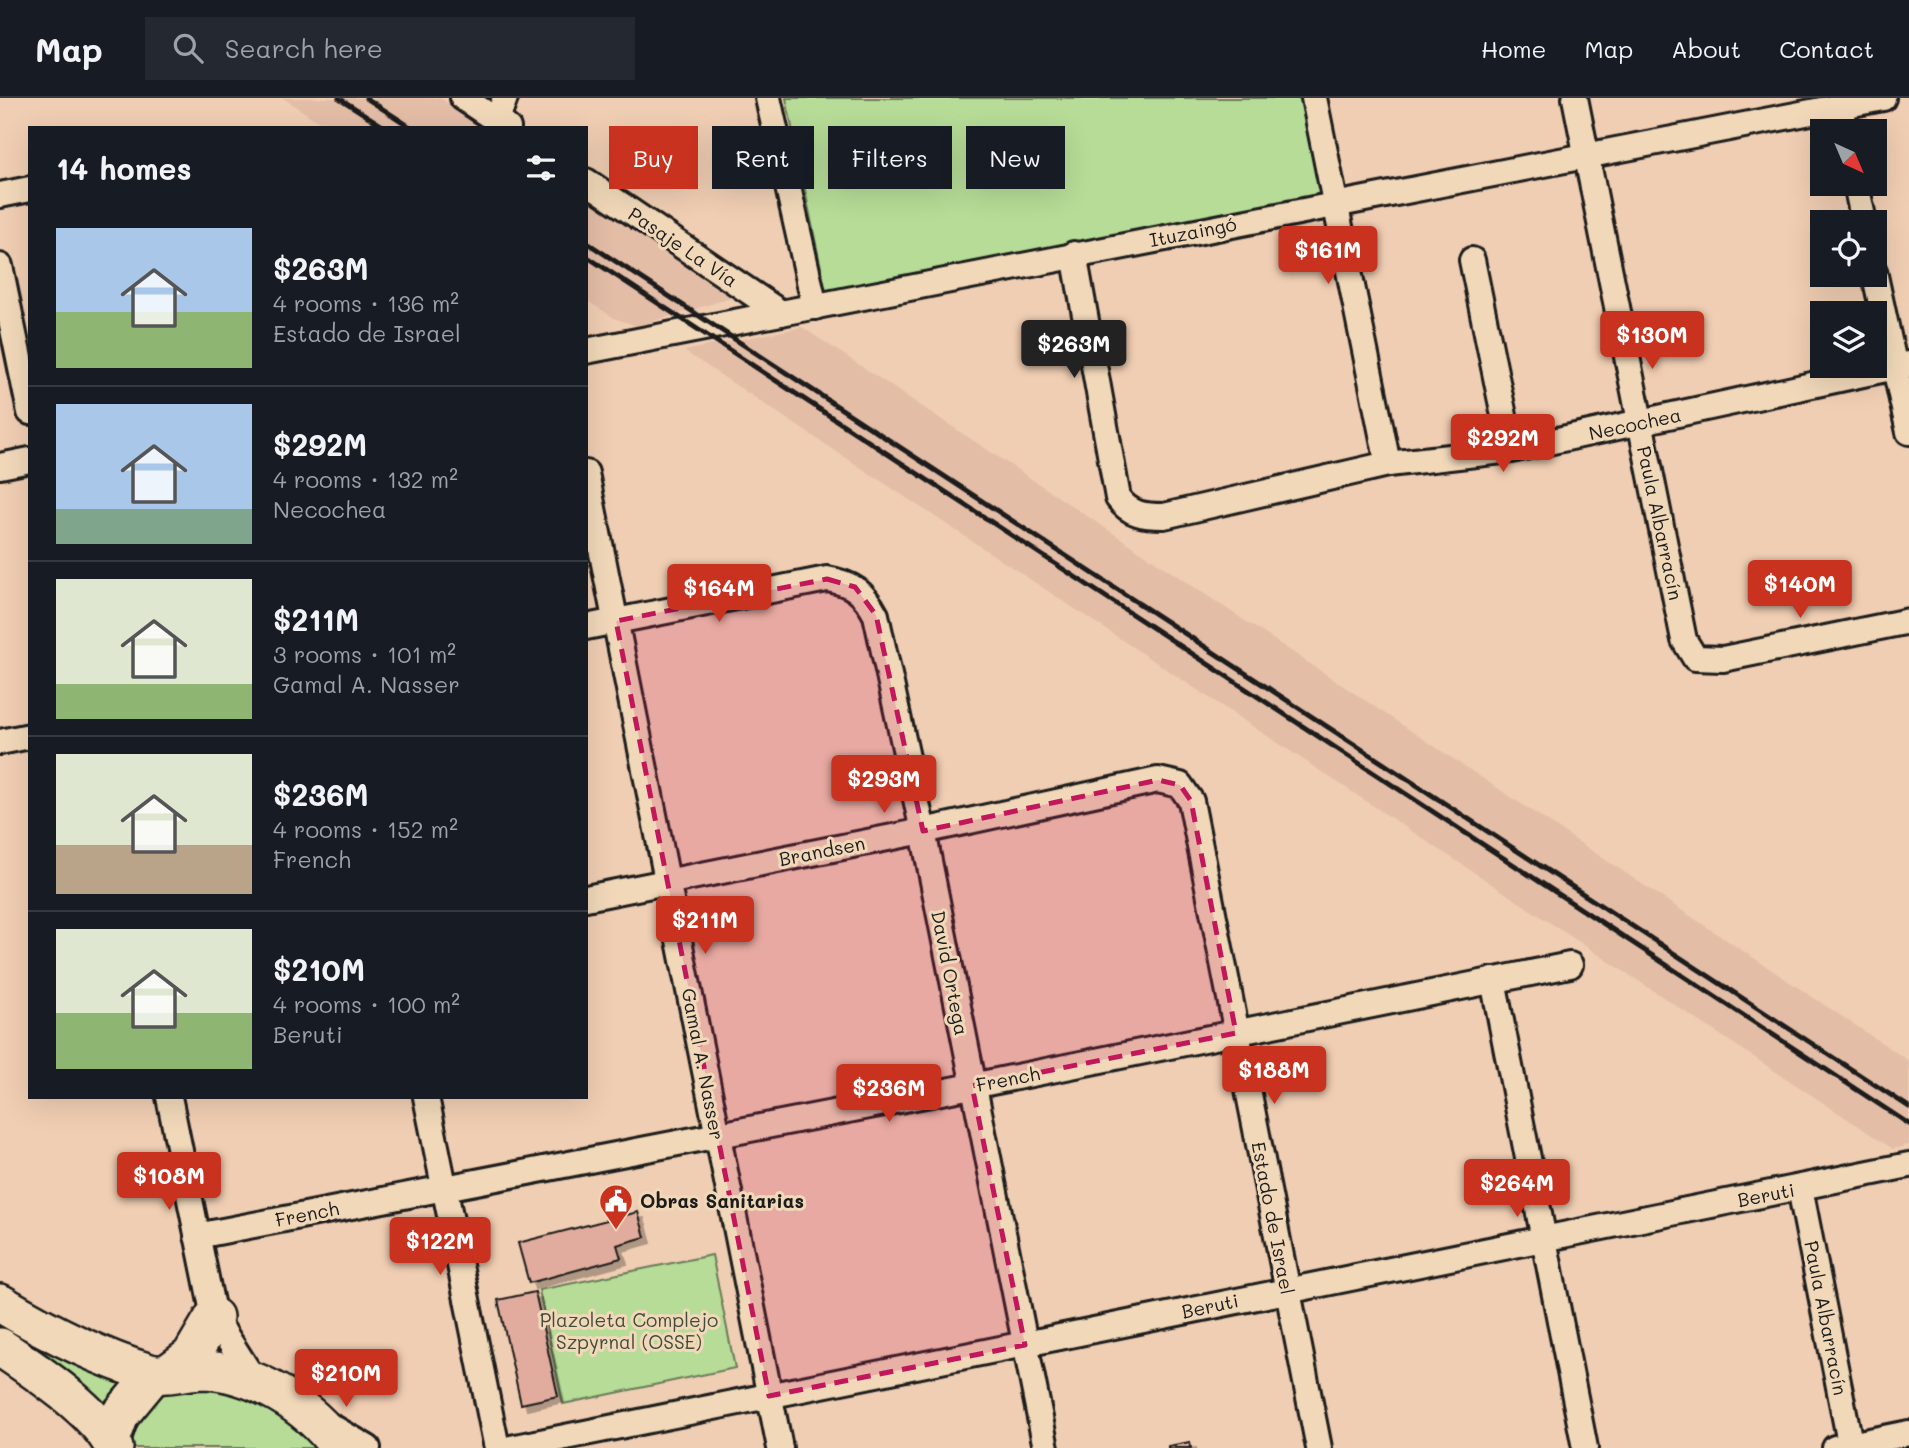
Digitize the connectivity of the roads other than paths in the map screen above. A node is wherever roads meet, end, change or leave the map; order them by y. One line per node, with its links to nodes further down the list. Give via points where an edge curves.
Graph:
1 (463, 98): 7 (street)
2 (768, 98): 18 (street)
3 (1314, 98): 13 (street)
4 (1575, 98): 9 (street, Paula Albarracín)
5 (1883, 98): 6 (street, Ituzaingó)
6 (1840, 107): 8 (street); 9 (street, Ituzaingó)
7 (505, 108)
8 (1842, 119)
9 (1586, 156): 13 (street, Ituzaingó); 23 (street, Paula Albarracín)
10 (588, 182): 19 (street, Pasaje La Vía)
11 (28, 189): 12 (street)
12 (0, 195)
13 (1335, 205): 14 (street, Ituzaingó); 27 (street)
14 (1074, 254): 18 (street, Ituzaingó); 27 (street, Necochea, via 1118,498 1125,507 1164,516)
15 (1472, 260): 25 (street)
16 (0, 266): 22 (street)
17 (1879, 287): 21 (street)
18 (815, 307): 19 (street, Ituzaingó)
19 (781, 313): 20 (street, Ituzaingó)
20 (588, 351)
21 (1902, 366): 23 (street, Necochea); 24 (street)
22 (28, 402)
23 (1639, 423): 25 (street, Necochea); 31 (street, Paula Albarracín, via 1685,640 1695,658 1723,659)
24 (1909, 432)
25 (1511, 450): 27 (street, Necochea)
26 (28, 460): 28 (street)
27 (1388, 464)
28 (0, 466)
29 (588, 483): 30 (street, Gamal A. Nasser)
30 (616, 621): 32 (street); 36 (street, David Ortega, via 827,579 855,587 876,615); 37 (street, Gamal A. Nasser)
31 (1909, 621)
32 (588, 627)
33 (28, 736): 34 (street)
34 (0, 742)
35 (1180, 785): 36 (street, Brandsen, via 1158,780); 41 (street, Estado de Israel, via 1191,802)
36 (923, 831): 37 (street, Brandsen); 42 (street, David Ortega)
37 (667, 882): 38 (street, Brandsen); 45 (street, Gamal A. Nasser)
38 (588, 898)
39 (1570, 965): 40 (street, French)
40 (1493, 980): 41 (street, French); 50 (street)
41 (1236, 1033): 42 (street, French); 51 (street, Estado de Israel)
42 (972, 1086): 45 (street, French); 54 (street, David Ortega)
43 (169, 1099): 49 (street)
44 (426, 1099): 47 (street)
45 (717, 1133): 47 (street, French); 58 (street, Gamal A. Nasser)
46 (1909, 1165): 48 (street, Beruti)
47 (445, 1187): 49 (street, French); 65 (street)
48 (1800, 1188): 50 (street, Beruti); 62 (street, Paula Albarracín)
49 (197, 1236): 53 (street)
50 (1544, 1238): 51 (street, Beruti); 70 (street)
51 (1287, 1290): 54 (street, Beruti); 69 (street, Estado de Israel)
52 (0, 1303): 56 (highway, via 55,1336)
53 (214, 1317): 56 (highway, via 191,1356); 57 (street)
54 (1025, 1345): 58 (street, Beruti); 68 (street, David Ortega)
55 (0, 1347): 61 (highway, via 43,1376)
56 (161, 1373): 57 (highway, via 221,1371); 61 (highway, via 120,1415)
57 (256, 1382): 59 (highway)
58 (769, 1396): 66 (street, Beruti); 67 (street, Gamal A. Nasser)
59 (301, 1409): 63 (highway); 64 (street)
60 (1909, 1433): 62 (street)
61 (112, 1444)
62 (1846, 1447)
63 (339, 1448)
64 (369, 1448)
65 (497, 1448)
66 (511, 1448)
67 (780, 1448)
68 (1046, 1448)
69 (1319, 1448)
70 (1585, 1448)

